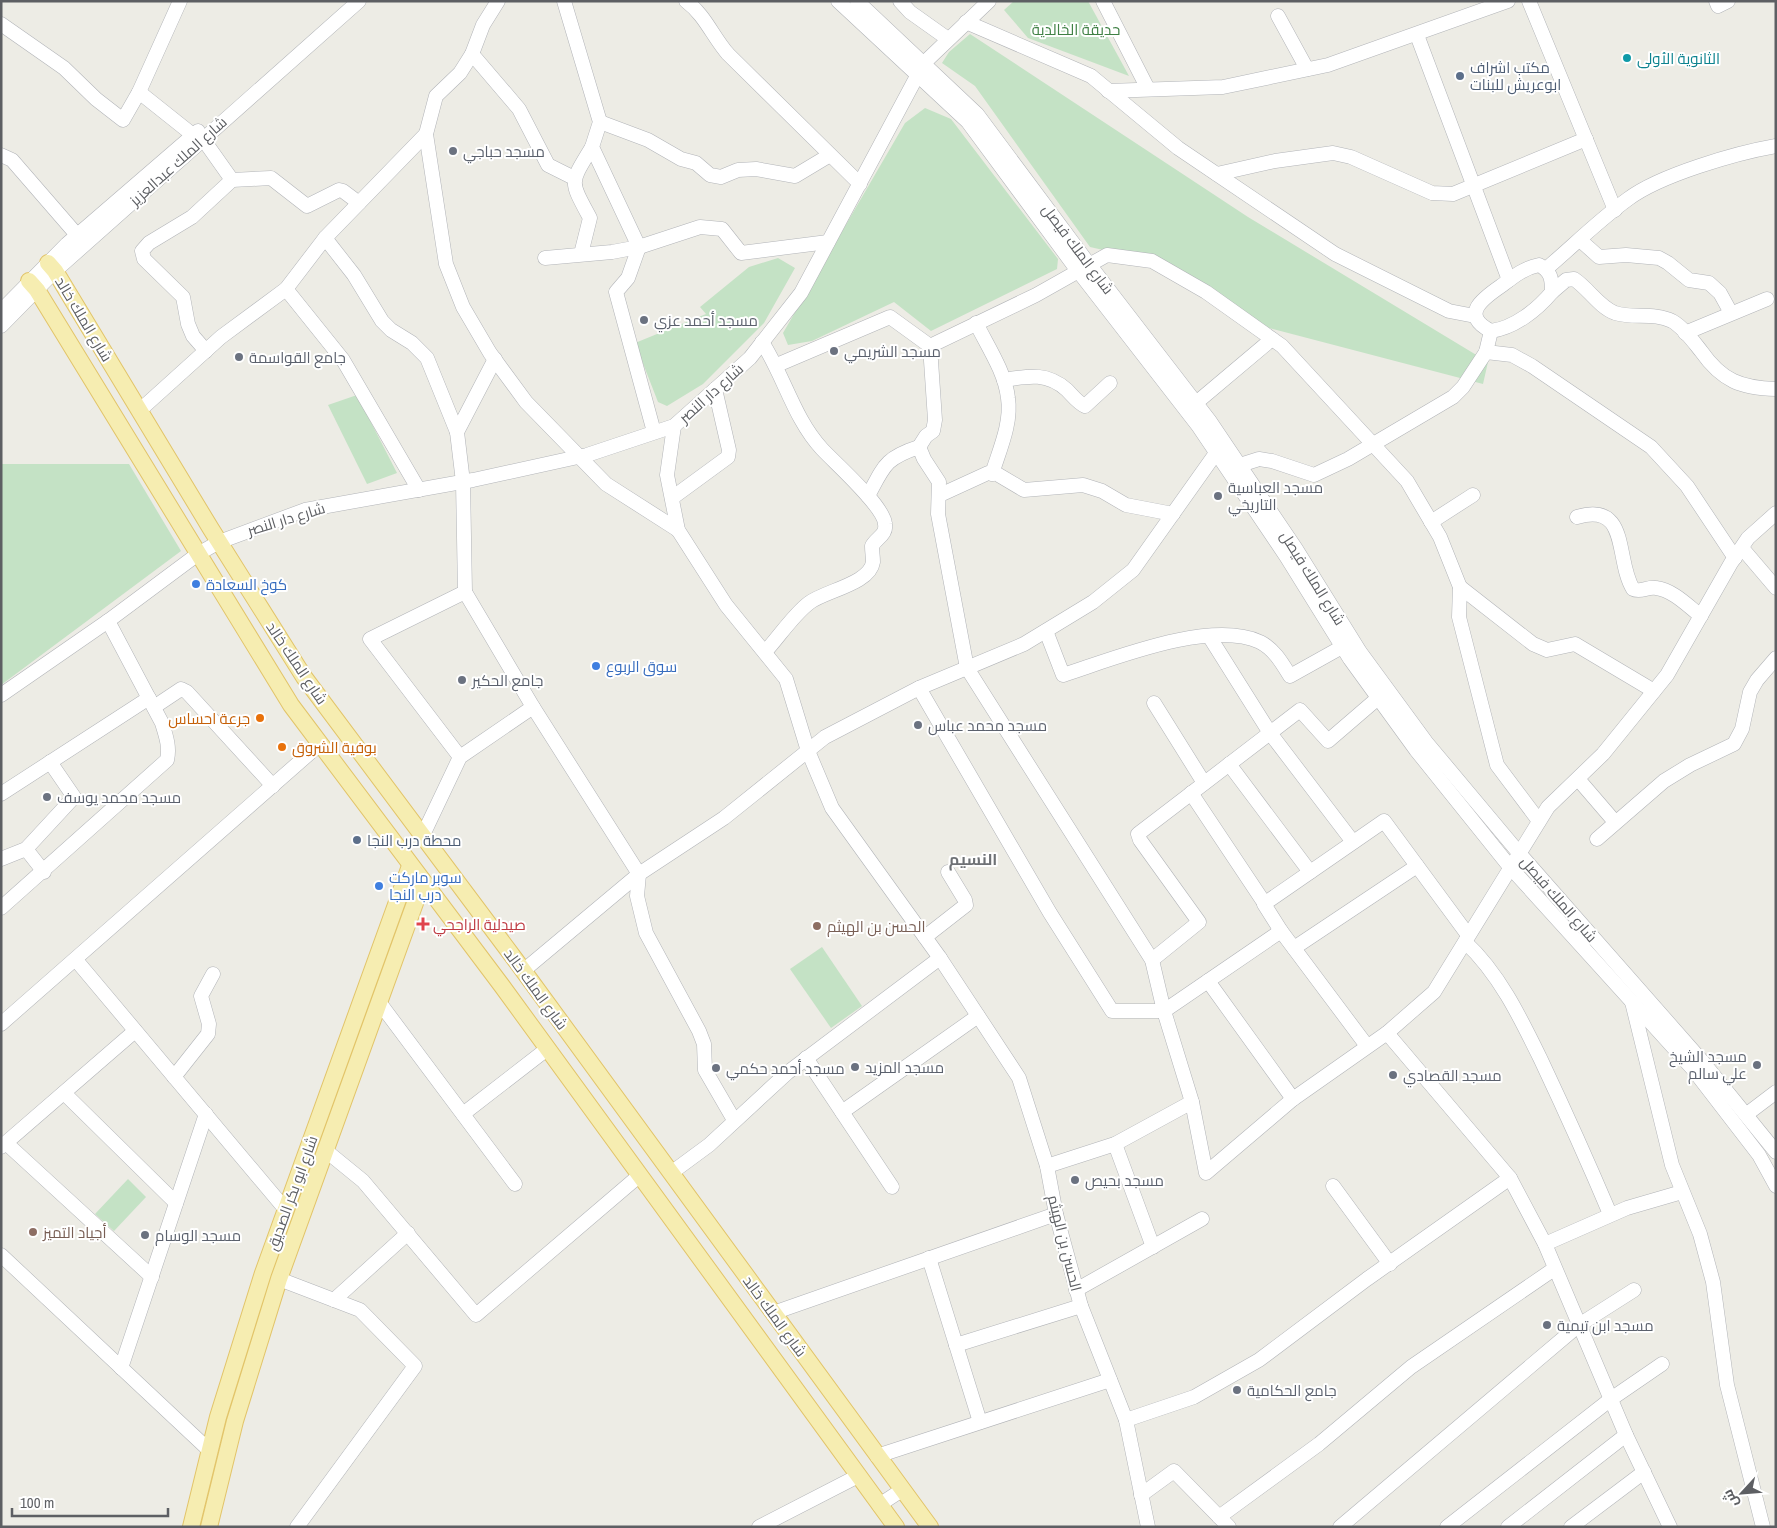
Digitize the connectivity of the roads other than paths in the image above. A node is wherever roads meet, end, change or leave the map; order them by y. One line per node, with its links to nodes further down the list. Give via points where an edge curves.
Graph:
1 (180, 1): 28 (street)
2 (347, 1): 31 (street, شارع الملك عبدالعزيز)
3 (359, 1): 31 (street, شارع الملك عبدالعزيز)
4 (484, 1): 18 (street)
5 (498, 1): 18 (street)
6 (564, 1): 29 (street)
7 (686, 1): 36 (street, via 705,19 715,39 728,54)
8 (838, 1): 24 (street)
9 (856, 1): 24 (street, شارع الملك فيصل)
10 (900, 1): 22 (street)
11 (989, 1): 19 (street, شارع دار النصر)
12 (1103, 1): 26 (street)
13 (1508, 1): 21 (street)
14 (1529, 1): 32 (street)
15 (1716, 1): 16 (street, via 1718,6)
16 (1728, 1)
17 (1278, 16): 25 (street)
18 (488, 17): 23 (street)
19 (966, 22): 22 (street, شارع دار النصر); 27 (street, via 1091,76)
20 (1, 24): 28 (street, via 64,68 123,120)
21 (1417, 35): 25 (street); 41 (street)
22 (948, 39): 24 (street, شارع دار النصر)
23 (472, 54): 30 (street, via 460,73 436,96); 38 (street, via 519,109 548,166)
24 (921, 69): 40 (street, شارع دار النصر); 52 (street, شارع الملك فيصل, via 977,114)
25 (1308, 69): 26 (street, via 1223,87)
26 (1148, 89): 27 (street)
27 (1108, 91): 37 (street, via 1178,148)
28 (138, 92): 31 (street)
29 (600, 122): 34 (street); 36 (street, via 648,140 680,159 696,163 710,175 721,177 738,170 756,169 795,176)
30 (426, 134): 42 (street); 71 (street, via 446,264 463,307)
31 (198, 137): 39 (street); 44 (street, شارع الملك عبدالعزيز); 51 (street, شارع الملك عبدالعزيز)
32 (1586, 139): 41 (street); 43 (street)
33 (1776, 146): 43 (street, via 1752,151 1658,184 1629,198)
34 (592, 147): 38 (street); 48 (street)
35 (1, 155): 44 (street, via 12,160)
36 (830, 155): 40 (street)
37 (1217, 174): 41 (street, via 1333,153 1351,157 1432,193 1452,194); 61 (street, via 1335,254 1449,311)
38 (574, 178): 49 (street, via 575,189 590,218)
39 (232, 180): 42 (street, via 271,178 307,206 339,190); 69 (street, via 192,217 149,242 142,251 144,259 183,297 193,336)
40 (860, 184): 47 (street, شارع دار النصر)
41 (1474, 186): 54 (street)
42 (359, 203): 45 (street)
43 (1615, 210): 46 (street)
44 (78, 235): 51 (street, شارع الملك عبدالعزيز)
45 (325, 238): 56 (street); 80 (street, via 354,275 382,321 427,358)
46 (1580, 240): 53 (street); 60 (street, via 1599,258 1648,256 1668,263 1688,280 1709,283 1720,293)
47 (828, 242): 48 (street, via 741,253 722,229 700,227); 67 (street, شارع دار النصر, via 801,293)
48 (639, 247): 49 (street); 81 (street, via 628,278 616,292)
49 (581, 254): 50 (street)
50 (545, 258)
51 (51, 267): 55 (street, شارع الملك عبدالعزيز); 78 (main road, شارع الملك خالد)
52 (1084, 268): 62 (street); 66 (street, via 1107,256 1152,261 1206,292); 77 (street, شارع الملك فيصل); 84 (street, شارع الملك فيصل)
53 (1546, 269): 54 (street, via 1539,265 1529,267); 57 (street, via 1551,276)
54 (1509, 280): 61 (street, via 1484,298 1476,307)
55 (33, 286): 59 (street, شارع الملك عبدالعزيز); 63 (street, شارع الملك عبدالعزيز); 101 (main road, شارع الملك خالد)
56 (286, 289): 69 (street); 89 (street, via 343,360)
57 (1552, 292): 64 (street, via 1511,326); 65 (street, via 1566,280 1574,279 1612,312 1662,318 1672,321)
58 (1767, 299): 60 (street)
59 (1, 311)
60 (1731, 313): 65 (street)
61 (1475, 316): 64 (street)
62 (976, 323): 68 (street); 73 (street)
63 (1, 326)
64 (1491, 331): 70 (street)
65 (1685, 332): 76 (street, via 1704,356 1739,385)
66 (1272, 339): 77 (street); 82 (street)
67 (762, 342): 72 (street); 75 (street, شارع دار النصر, via 750,358)
68 (930, 346): 72 (street, via 890,317); 83 (street, via 935,420 933,431)
69 (206, 351): 78 (street)
70 (1486, 352): 82 (street, via 1463,388 1453,397); 100 (street, via 1512,355 1532,366 1651,447 1687,486)
71 (495, 359): 80 (street); 85 (street, via 526,402)
72 (777, 365): 92 (street, via 802,421 820,447)
73 (1004, 380): 74 (street, via 1048,377 1085,406); 87 (street, via 1009,400 1006,425)
74 (1110, 383)
75 (715, 389): 79 (street, شارع دار النصر); 93 (street, via 728,456)
76 (1776, 389)
77 (1196, 403): 86 (street, شارع الملك فيصل)
78 (139, 411): 99 (main road, شارع الملك خالد)
79 (674, 426): 81 (street, شارع دار النصر); 93 (street, الحسن بن الهيثم, via 667,474)
80 (457, 432): 88 (street)
81 (654, 432): 85 (street, شارع دار النصر)
82 (1373, 442): 86 (street, via 1348,459 1314,475 1259,459); 97 (street, via 1407,481)
83 (920, 447): 90 (street, via 939,482); 92 (street, via 892,457)
84 (1216, 453): 95 (street); 109 (street, شارع الملك فيصل, via 1286,556)
85 (579, 456): 88 (street, شارع دار النصر); 98 (street, via 606,484)
86 (1240, 465): 137 (street, شارع الملك فيصل, via 1360,652 1426,742)
87 (992, 474): 90 (street); 95 (street, via 1024,490 1083,485 1102,491 1126,505)
88 (463, 482): 89 (street, شارع دار النصر); 104 (street)
89 (419, 490): 99 (street, شارع دار النصر, via 306,510)
90 (940, 494): 112 (street, via 938,514)
91 (1473, 495): 97 (street)
92 (868, 496): 110 (street, via 886,524 884,534 872,546 873,563 855,583 822,595 808,604)
93 (672, 498): 98 (street, الحسن بن الهيثم)
94 (1776, 513): 100 (street, via 1748,538)
95 (1173, 514): 107 (street, via 1133,570 1093,602)
96 (1577, 516): 105 (street, via 1599,513 1613,524 1633,589 1654,587 1663,590)
97 (1431, 522): 103 (street)
98 (678, 530): 110 (street, الحسن بن الهيثم, via 726,605)
99 (219, 542): 101 (street, شارع دار النصر); 133 (main road, شارع الملك خالد, via 304,677)
100 (1738, 552): 102 (street); 105 (street)
101 (198, 554): 106 (street, شارع دار النصر); 121 (main road, شارع الملك خالد)
102 (1773, 580)
103 (1460, 587): 114 (street, via 1532,644 1547,650 1575,644); 131 (street, via 1459,617 1497,765)
104 (465, 592): 119 (street); 123 (street, via 370,639)
105 (1701, 616): 114 (street, via 1667,675)
106 (108, 621): 115 (street, شارع دار النصر); 117 (street)
107 (1046, 630): 108 (street, via 1063,675 1157,644); 112 (street, via 1024,644)
108 (1209, 636): 109 (street, via 1243,636 1260,643 1281,660 1290,676); 120 (street)
109 (1342, 647): 116 (street, شارع الملك فيصل)
110 (765, 652): 122 (street, الحسن بن الهيثم, via 786,679)
111 (1776, 658): 132 (street, via 1750,692 1742,729 1734,744 1664,781)
112 (967, 668): 113 (street); 155 (street)
113 (919, 688): 122 (street, via 825,737); 161 (street, via 1050,913 1112,1011)
114 (1654, 691): 126 (street, via 1603,754)
115 (1, 695)
116 (1378, 698): 120 (street, via 1328,741 1300,710); 141 (street, شارع الملك فيصل)
117 (151, 703): 124 (street); 128 (street, via 181,689 186,692); 142 (street, via 168,740 167,760)
118 (1154, 703): 127 (street)
119 (533, 707): 123 (street); 145 (street)
120 (1270, 733): 125 (street); 135 (street)
121 (320, 744): 128 (street); 139 (main road, شارع الملك خالد)
122 (808, 750): 145 (street, via 724,818); 150 (street, الحسن بن الهيثم, via 832,808)
123 (460, 757): 133 (street)
124 (50, 762): 130 (street); 136 (street, via 74,797)
125 (1230, 764): 127 (street); 144 (street)
126 (1578, 779): 131 (street, via 1548,807); 132 (street)
127 (1204, 783): 129 (street)
128 (273, 786): 154 (street)
129 (1191, 793): 147 (street); 155 (street, via 1138,834 1199,922)
130 (1, 794)
131 (1539, 821): 137 (street)
132 (1616, 822): 134 (street)
133 (422, 837): 156 (main road, شارع الملك خالد)
134 (1597, 839)
135 (1354, 842): 140 (street, via 1384,821); 144 (street)
136 (26, 849): 138 (street); 142 (street)
137 (1519, 853): 141 (street); 177 (street, شارع الملك فيصل)
138 (1, 859)
139 (410, 866): 146 (main road, شارع الملك خالد); 193 (main road, شارع ابو بكر الصديق)
140 (1417, 866): 151 (street); 152 (street)
141 (1510, 867): 151 (street); 159 (street, شارع الملك فيصل)
142 (44, 872): 148 (street)
143 (948, 872): 150 (street, via 966,905)
144 (1310, 872): 147 (street)
145 (639, 874): 156 (street); 178 (street, via 637,896 646,934 699,1031 704,1044 704,1070)
146 (423, 881): 160 (main road, شارع ابو بكر الصديق); 167 (main road, شارع الملك خالد)
147 (1264, 904): 149 (street)
148 (1, 908)
149 (1281, 931): 152 (street); 158 (street)
150 (925, 937): 153 (street, الحسن بن الهيثم)
151 (1466, 938): 165 (street, via 1434,992); 195 (street, via 1511,1002 1568,1116)
152 (1294, 948): 166 (street)
153 (940, 958): 162 (street, الحسن بن الهيثم); 168 (street)
154 (76, 960): 163 (street); 164 (street)
155 (1152, 960): 161 (street)
156 (523, 971): 184 (main road, شارع الملك خالد)
157 (213, 974): 169 (street, via 201,996 209,1024 208,1034)
158 (1208, 981): 161 (street); 172 (street)
159 (1632, 1001): 189 (street, شارع الملك فيصل, via 1739,1127); 191 (street, via 1672,1165)
160 (379, 1002): 176 (street); 181 (main road, شارع ابو بكر الصديق)
161 (1164, 1011): 173 (street)
162 (978, 1016): 174 (street); 183 (street, الحسن بن الهيثم, via 1019,1078)
163 (1, 1024)
164 (135, 1031): 169 (street); 171 (street)
165 (1387, 1033): 166 (street); 186 (street)
166 (1367, 1046): 172 (street)
167 (547, 1049): 176 (street); 185 (main road, شارع الملك خالد)
168 (806, 1058): 174 (street); 178 (street)
169 (174, 1077): 175 (street)
170 (1776, 1092): 177 (street)
171 (64, 1093): 180 (street); 192 (street)
172 (1293, 1098): 173 (street, via 1206,1173)
173 (1192, 1102): 179 (street)
174 (842, 1112): 190 (street)
175 (206, 1114): 192 (street); 193 (street)
176 (463, 1114): 187 (street)
177 (1747, 1114): 182 (street, شارع الملك فيصل)
178 (734, 1120): 184 (street, via 709,1145)
179 (1115, 1144): 183 (street); 199 (street)
180 (4, 1145): 204 (street)
181 (325, 1150): 197 (street, via 363,1181); 205 (main road, شارع ابو بكر الصديق)
182 (1776, 1152)
183 (1047, 1166): 194 (street, الحسن بن الهيثم)
184 (671, 1174): 210 (main road, شارع الملك خالد)
185 (640, 1175): 197 (street, via 476,1315); 223 (main road, شارع الملك خالد)
186 (1510, 1178): 198 (street); 202 (street)
187 (515, 1184)
188 (1334, 1186): 202 (street)
189 (1776, 1186)
190 (892, 1187)
191 (1682, 1192): 195 (street); 240 (street, via 1700,1234 1713,1282 1727,1385)
192 (176, 1204): 204 (street)
193 (286, 1210): 220 (main road, شارع ابو بكر الصديق, via 263,1273)
194 (1056, 1214): 201 (street); 206 (street, الحسن بن الهيثم)
195 (1610, 1214): 198 (street)
196 (1202, 1219): 199 (street)
197 (408, 1233): 208 (street)
198 (1545, 1244): 203 (street)
199 (1153, 1247): 206 (street)
200 (1, 1255): 214 (street)
201 (930, 1258): 210 (street); 212 (street)
202 (1390, 1264): 217 (street, via 1259,1360 1194,1397)
203 (1554, 1269): 211 (street); 227 (street, via 1411,1367)
204 (152, 1277): 214 (street)
205 (279, 1279): 208 (street); 229 (main road, شارع ابو بكر الصديق, via 235,1421)
206 (1076, 1290): 209 (street, الحسن بن الهيثم)
207 (1634, 1290): 211 (street)
208 (334, 1300): 230 (street, via 360,1310 416,1366)
209 (1081, 1306): 212 (street); 215 (street, الحسن بن الهيثم)
210 (773, 1313): 221 (main road, شارع الملك خالد)
211 (1579, 1326): 216 (street); 235 (street)
212 (956, 1345): 218 (street)
213 (1662, 1364): 216 (street)
214 (122, 1368): 220 (street)
215 (1110, 1380): 217 (street, الحسن بن الهيثم); 218 (street)
216 (1611, 1399): 219 (street); 236 (street)
217 (1126, 1420): 225 (street, الحسن بن الهيثم)
218 (980, 1422): 221 (street)
219 (1626, 1435): 222 (street); 237 (street)
220 (210, 1451): 228 (main road, شارع ابو بكر الصديق)
221 (876, 1456): 224 (main road, شارع الملك خالد)
222 (1644, 1472): 238 (street); 239 (street)
223 (858, 1476): 226 (main road, شارع الملك خالد); 231 (street)
224 (902, 1490): 226 (street); 233 (main road, شارع الملك خالد)
225 (1142, 1496): 227 (street, via 1174,1471); 234 (street, الحسن بن الهيثم)
226 (879, 1505): 232 (main road, شارع الملك خالد)
227 (1224, 1522)
228 (192, 1527)
229 (209, 1527)
230 (297, 1527)
231 (759, 1527)
232 (896, 1527)
233 (930, 1527)
234 (1148, 1527)
235 (1340, 1527)
236 (1447, 1527)
237 (1508, 1527)
238 (1571, 1527)
239 (1670, 1527)
240 (1763, 1527)

